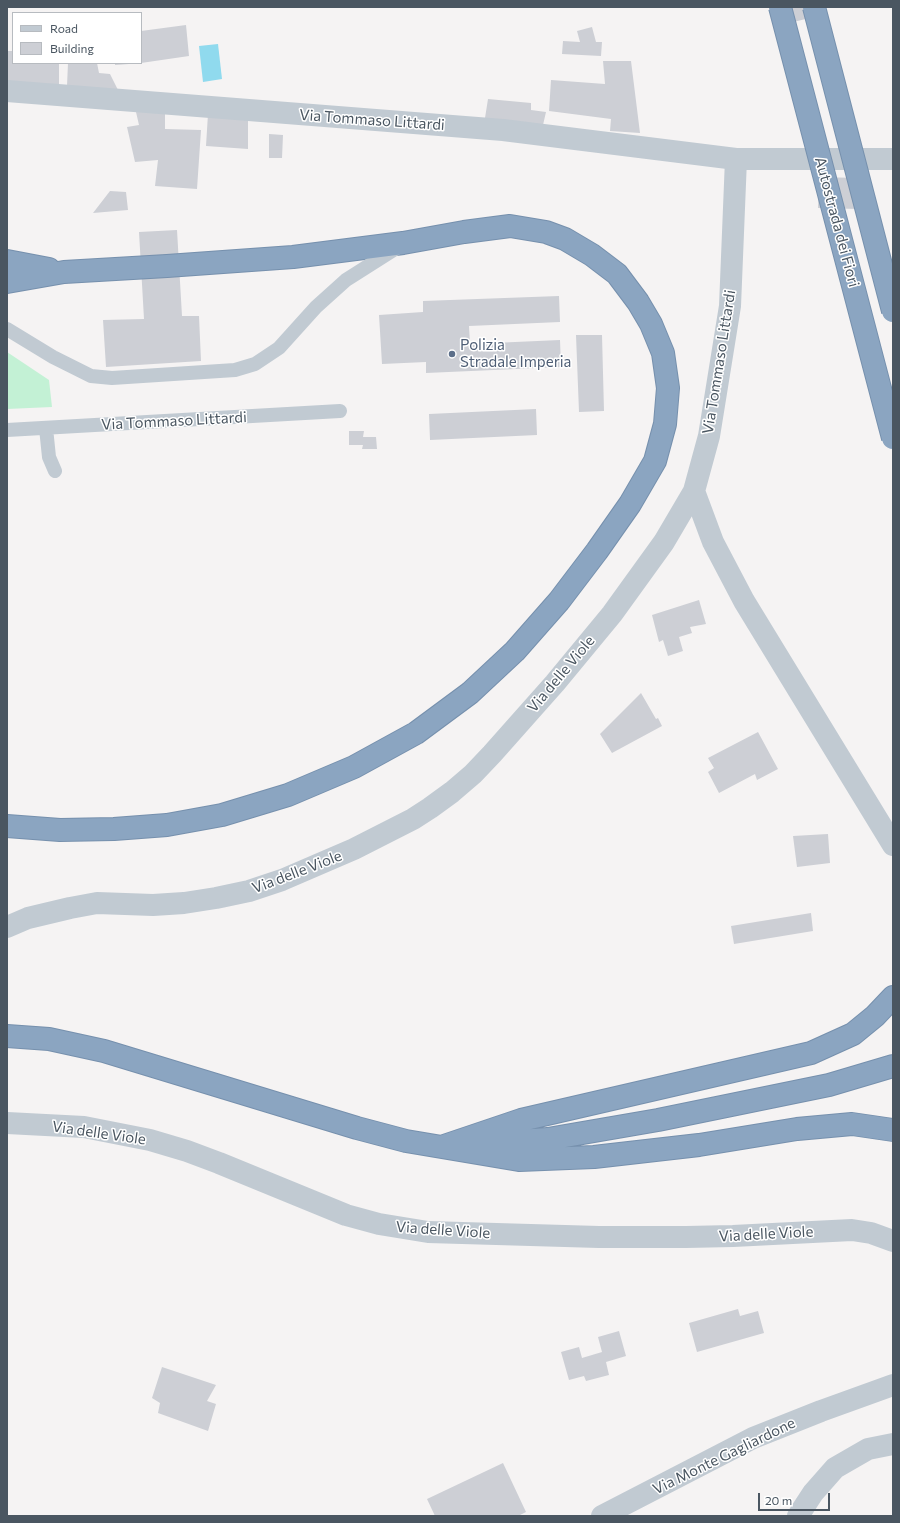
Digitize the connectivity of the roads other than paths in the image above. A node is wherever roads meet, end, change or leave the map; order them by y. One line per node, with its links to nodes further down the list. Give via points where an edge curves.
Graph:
1 (780, 7): 15 (highway, Autostrada dei Fiori, bridge)
2 (814, 7): 10 (highway, Autostrada dei Fiori, bridge)
3 (7, 91): 4 (street, Via Tommaso Littardi, via 503,130)
4 (736, 159): 5 (street, Via Tommaso Littardi); 17 (street, Via Tommaso Littardi, via 730,306 709,436)
5 (893, 159)
6 (403, 243): 8 (highway, via 292,257); 11 (lane, via 346,280 316,307 279,348 255,364 235,370 112,378 91,376); 18 (highway, via 510,226 546,232 565,239 617,274 651,324 663,353 668,388 665,424 655,461 630,504 559,601 515,652 470,693 416,733 354,767 288,795 222,815 175,823 114,829 68,830)
7 (7, 262): 8 (highway)
8 (64, 272): 9 (highway)
9 (7, 282)
10 (893, 311)
11 (7, 329)
12 (340, 411): 13 (lane, Via Tommaso Littardi)
13 (46, 428): 14 (lane, Via Tommaso Littardi); 16 (lane, via 49,457)
14 (7, 430)
15 (893, 438)
16 (55, 471)
17 (694, 491): 19 (street, via 713,542 744,602); 20 (street, Via delle Viole, via 664,542 612,614 492,754 473,774 430,808 354,849 282,880 249,891 184,903 90,904 28,918)
18 (7, 826)
19 (893, 845)
20 (7, 927)
21 (893, 998): 26 (highway, via 853,1034 811,1053 520,1120)
22 (7, 1036): 26 (highway, via 49,1039 104,1051 358,1128 406,1141)
23 (893, 1066): 26 (highway, via 829,1085 650,1122 548,1139)
24 (7, 1123): 27 (street, Via delle Viole, via 84,1127 150,1140 212,1160 346,1215 379,1224 428,1232 686,1237 852,1230 871,1232)
25 (893, 1130): 26 (highway, via 852,1124 796,1129 699,1145 594,1157 519,1160)
26 (444, 1147)
27 (893, 1240)
28 (893, 1385): 30 (street, Via Monte Gagliardone, via 753,1438)
29 (893, 1444): 31 (street, via 868,1449 835,1468 813,1493)
30 (602, 1516)
31 (798, 1516)

